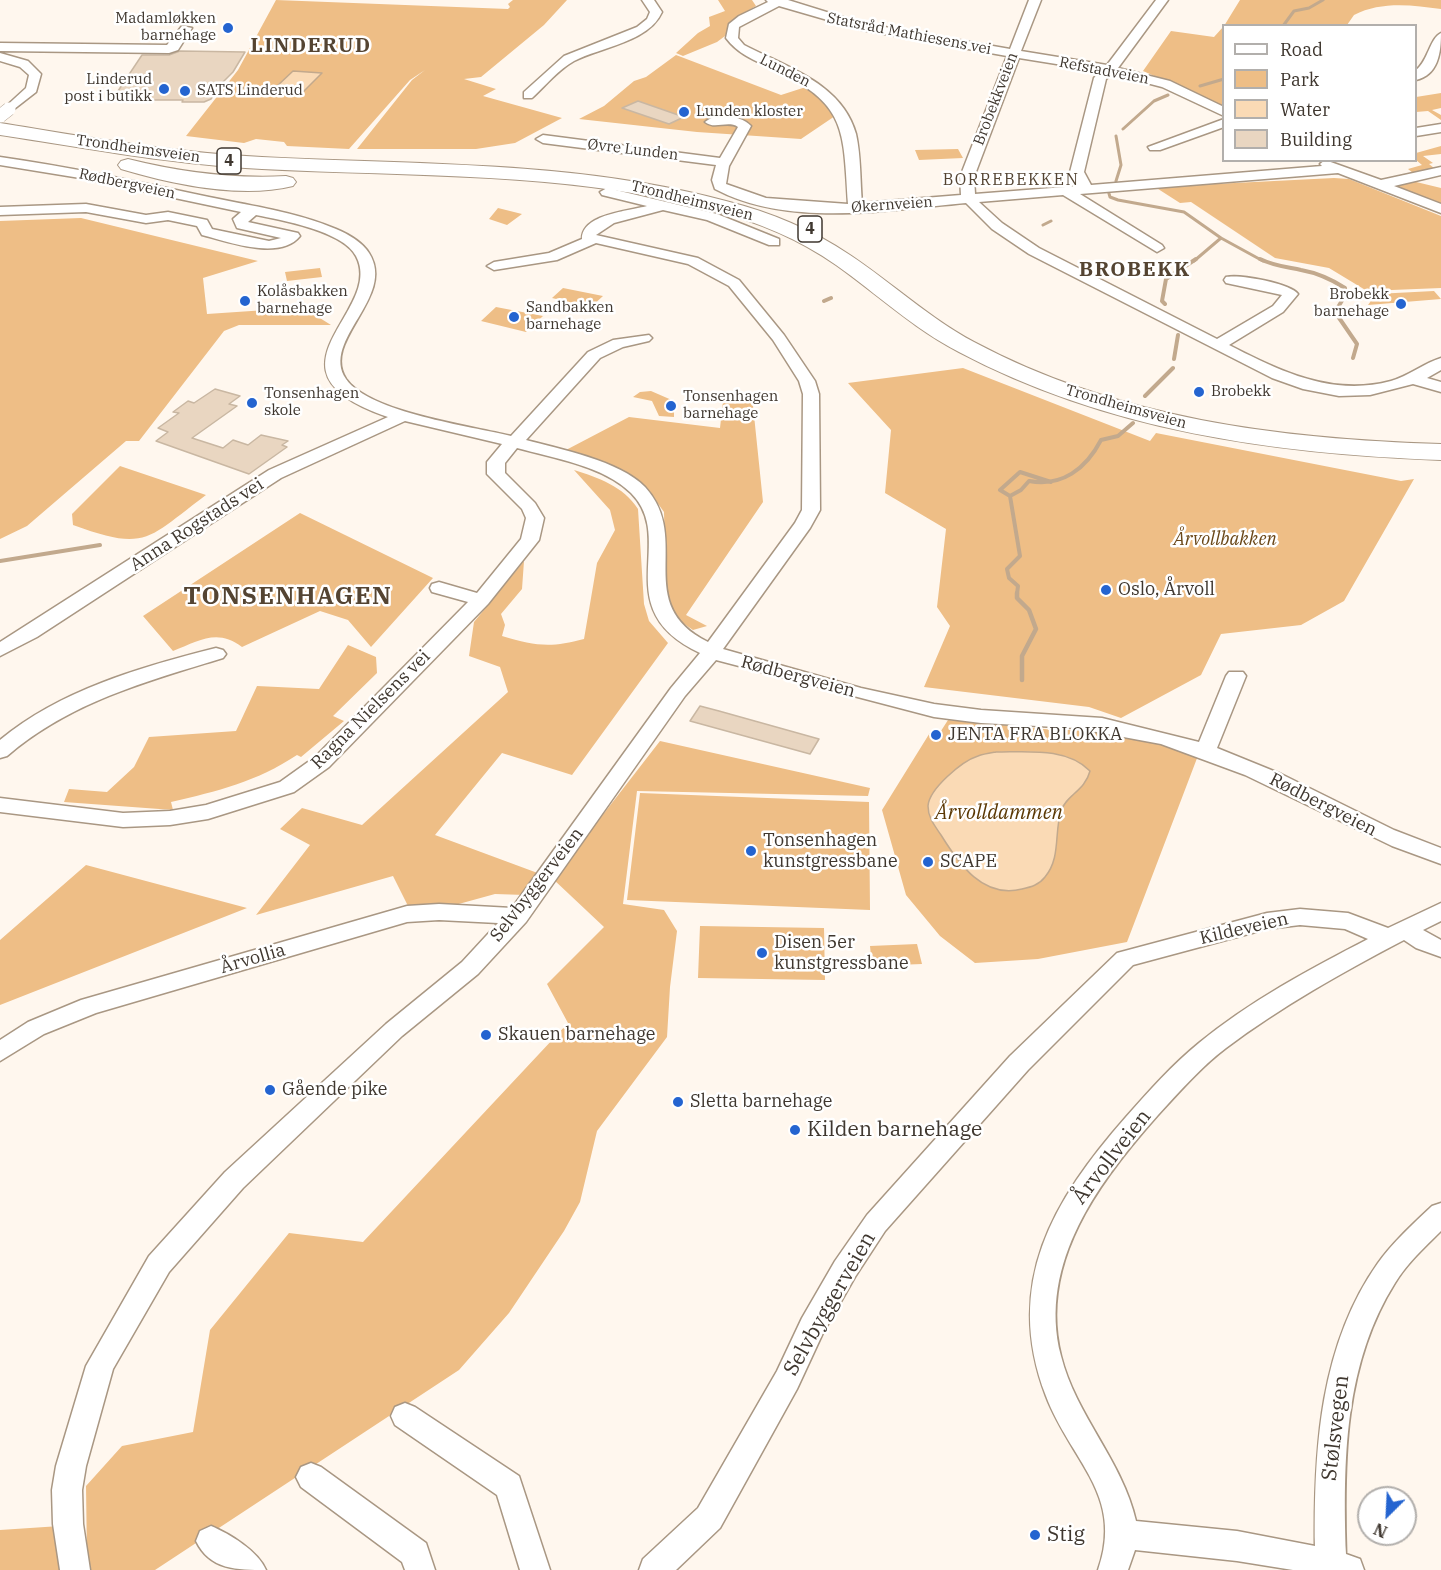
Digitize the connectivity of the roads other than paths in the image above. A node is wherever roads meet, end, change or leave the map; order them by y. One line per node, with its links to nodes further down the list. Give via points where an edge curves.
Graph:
1 (648, 0): 13 (street, via 656,12 650,23 568,59)
2 (1035, 0): 8 (street, Brobekkveien)
3 (1162, 0): 11 (street)
4 (777, 1): 8 (street, Statsråd Mathiesens vei, via 861,27); 36 (street, Lunden, via 738,21 732,38 740,48 816,87 835,106 848,133)
5 (186, 28): 7 (street, via 169,49)
6 (1441, 37): 10 (street)
7 (0, 46)
8 (1013, 54): 11 (street, Refstadveien); 34 (street, Brobekkveien, via 967,177)
9 (0, 57): 15 (street, via 24,64 33,71 35,83)
10 (1435, 67): 12 (street)
11 (1108, 70): 14 (street, Refstadveien, via 1166,84); 31 (street, via 1100,78 1077,167 1078,177)
12 (1417, 76)
13 (528, 95)
14 (1222, 111)
15 (2, 115): 51 (highway, Trondheimsveien / 4, via 140,142 255,155 529,166 614,175 703,193 779,216 829,238 958,329 1026,363 1095,389 1179,412 1285,432)
16 (711, 122): 25 (street, via 732,120 745,125 735,147)
17 (1222, 124): 23 (street)
18 (1441, 128): 20 (street)
19 (0, 129): 27 (highway, Trondheimsveien / 4, via 229,161)
20 (1417, 132)
21 (543, 139): 25 (street, Øvre Lunden)
22 (0, 142): 27 (highway, via 83,154 181,179 230,184)
23 (1155, 147)
24 (0, 161): 38 (street, Rødbergveien, via 80,173)
25 (722, 162): 36 (street, Økernveien, via 717,179 720,186 783,204)
26 (1325, 162): 28 (street)
27 (461, 169): 53 (highway, Trondheimsveien / 4, via 604,181 744,212 830,252 917,316 966,346 1055,386 1120,408 1266,440)
28 (1338, 169): 30 (street); 31 (street, Økernveien)
29 (1441, 171): 30 (street)
30 (1378, 185): 37 (street)
31 (1087, 189): 33 (street, Økernveien)
32 (608, 192): 35 (street)
33 (1067, 192): 34 (street, Økernveien); 42 (street)
34 (970, 200): 36 (street, Økernveien); 46 (street, via 1028,248)
35 (664, 204): 40 (street, via 601,222 588,234); 41 (street, via 735,224)
36 (855, 208)
37 (1441, 209)
38 (252, 211): 39 (street, Rødbergveien, via 240,219 242,225 293,236 279,245 269,245 207,231 202,223 168,216 146,219 86,208); 50 (street, Rødbergveien, via 326,230 348,241 362,254 368,273 366,288 337,342 333,366 341,383 356,396)
39 (0, 212)
40 (594, 239): 43 (street, via 552,257); 57 (street, Selvbyggerveien, via 693,261 734,283 779,338 811,394 811,510)
41 (774, 242)
42 (1157, 248)
43 (494, 266)
44 (1231, 280): 46 (street, via 1276,287 1291,294 1278,309)
45 (644, 338): 52 (street, via 618,343 594,355)
46 (1218, 345): 48 (street, via 1292,380 1326,389 1368,390)
47 (1441, 363): 48 (street)
48 (1415, 379): 49 (street)
49 (1441, 387)
50 (403, 416): 52 (street, Rødbergveien); 56 (street, Anna Rogstads vei, via 275,474)
51 (1441, 441)
52 (514, 442): 55 (street, Ragna Nielsens vei, via 496,462 496,474 529,507 535,518 534,532); 57 (street, Rødbergveien, via 608,471 640,492 654,518 657,596 662,614 676,631)
53 (1441, 452)
54 (439, 588): 55 (street)
55 (481, 600): 62 (street, Ragna Nielsens vei, via 322,762 287,787 208,812 170,818 123,820)
56 (0, 650)
57 (712, 651): 61 (street, Rødbergveien, via 906,706 967,715 1097,724 1172,740); 65 (street, Selvbyggerveien, via 678,692)
58 (216, 654): 60 (street, via 75,700 17,735)
59 (1236, 676): 61 (street)
60 (0, 751)
61 (1205, 752): 63 (street, Rødbergveien, via 1281,782 1401,844)
62 (0, 805)
63 (1441, 856)
64 (1441, 911): 66 (street, Årvollveien)
65 (518, 916): 69 (street, Årvollia, via 407,914 89,1006 36,1028); 76 (street, Selvbyggerveien, via 470,968 394,1030 234,1180 159,1264 100,1366 71,1466 68,1524)
66 (1397, 934): 67 (street, Kildeveien); 68 (street, Kildeveien, via 1339,919 1285,918 1125,959); 73 (street, Årvollveien, via 1216,1042 1104,1161 1057,1236 1043,1287 1046,1352 1064,1403 1113,1494)
67 (1441, 949)
68 (1105, 977): 80 (street, Selvbyggerveien, via 995,1089 876,1223 812,1327 787,1380 709,1518)
69 (0, 1052)
70 (1441, 1214): 75 (street, Stølsvegen, via 1386,1274 1343,1366 1329,1457)
71 (405, 1416): 79 (street, via 509,1486)
72 (311, 1477): 78 (street, via 415,1552)
73 (1124, 1534): 75 (street, via 1244,1547); 81 (street, Årvollveien)
74 (211, 1541): 77 (street)
75 (1340, 1567)
76 (75, 1570)
77 (251, 1570)
78 (420, 1570)
79 (535, 1570)
80 (654, 1570)
81 (1113, 1570)

